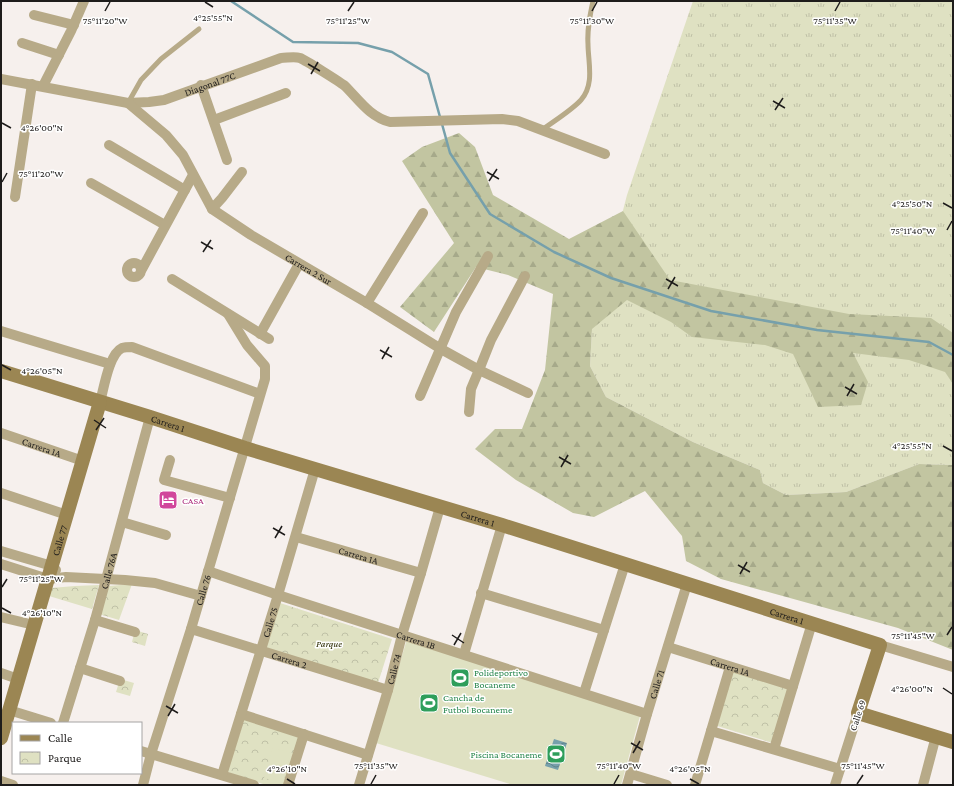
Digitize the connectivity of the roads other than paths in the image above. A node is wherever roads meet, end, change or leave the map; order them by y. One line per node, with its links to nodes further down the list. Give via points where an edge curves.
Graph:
1 (84, 1): 4 (street)
2 (593, 1): 15 (lane, via 588,30 588,87 582,99)
3 (34, 15): 4 (street)
4 (74, 26): 7 (street)
5 (199, 29): 13 (lane, via 161,59 141,80)
6 (22, 43): 7 (street)
7 (59, 55): 10 (street)
8 (1, 79): 9 (street)
9 (32, 84): 10 (street); 23 (street)
10 (43, 86): 13 (street)
11 (201, 86): 13 (street, Diagonal 77C, via 164,100); 14 (street); 15 (street, Diagonal 77C, via 281,58 300,58 343,85 374,116 382,120 390,122 502,119 518,121)
12 (286, 94): 14 (street)
13 (128, 103): 20 (street, Carrera 2 Sur, via 166,135 183,155)
14 (214, 120): 18 (street)
15 (542, 131): 17 (street)
16 (109, 145): 22 (street)
17 (604, 154)
18 (227, 160)
19 (242, 172): 24 (street)
20 (193, 175): 22 (street); 24 (street, Carrera 2 Sur)
21 (91, 183): 26 (street)
22 (185, 190): 26 (street)
23 (15, 197)
24 (212, 209): 28 (street, Carrera 2 Sur)
25 (423, 213): 32 (street)
26 (165, 225): 30 (street, via 141,274)
27 (488, 256): 37 (street, via 456,312)
28 (299, 264): 32 (street, Carrera 2 Sur); 35 (street)
29 (525, 276): 39 (street)
30 (126, 279)
31 (172, 279): 33 (street)
32 (367, 303): 37 (street, Carrera 2 Sur)
33 (228, 314): 35 (street); 42 (street, Calle 76, via 247,345 264,366 265,379)
34 (1, 331): 38 (street)
35 (260, 334): 36 (street)
36 (269, 339)
37 (441, 349): 39 (street, Carrera 2 Sur); 43 (street)
38 (110, 364): 42 (street, Calle 77, via 123,347 132,347); 44 (street, Calle 77)
39 (479, 370): 41 (street, Carrera 2 Sur); 45 (street, via 471,389)
40 (1, 371): 44 (street, Carrera 1)
41 (528, 393)
42 (260, 394): 48 (street, Calle 76)
43 (420, 396)
44 (100, 402): 46 (street, Carrera 1); 50 (street, Calle 77)
45 (469, 412)
46 (150, 417): 48 (street, Carrera 1); 56 (street, Calle 76A)
47 (1, 434): 50 (street, Carrera 1A)
48 (246, 448): 51 (street, Carrera 1); 53 (street, Calle 76)
49 (170, 460): 53 (street, via 164,480)
50 (82, 461): 55 (street, Calle 77)
51 (315, 469): 54 (street, Carrera 1); 59 (street, Calle 75)
52 (1, 493): 55 (street)
53 (230, 498): 63 (street, Calle 76)
54 (440, 507): 57 (street, Carrera 1); 65 (street, Calle 74)
55 (67, 514): 64 (street, Calle 77)
56 (122, 522): 58 (street); 66 (street, Calle 76A)
57 (502, 525): 62 (street, Carrera 1); 68 (street)
58 (166, 535)
59 (296, 537): 65 (street, Carrera 1A); 69 (street, Calle 75)
60 (1, 551): 64 (street)
61 (1, 564): 64 (street)
62 (625, 564): 67 (street, Carrera 1); 76 (street)
63 (208, 571): 69 (street, Carrera 1B); 70 (street, Calle 76)
64 (50, 573): 66 (street, via 66,578); 74 (street, Calle 77)
65 (422, 573): 78 (street, Calle 74)
66 (106, 580): 70 (street, via 154,583); 72 (street, Calle 76A)
67 (687, 584): 73 (street, Carrera 1); 80 (street, Calle 71)
68 (481, 593): 76 (street); 82 (street)
69 (278, 595): 78 (street, Carrera 1B); 81 (street, Calle 75)
70 (201, 596): 75 (street, Calle 76)
71 (1, 617): 74 (street)
72 (95, 620): 77 (street); 85 (street, Calle 76A)
73 (812, 623): 79 (street, Carrera 1); 89 (street)
74 (34, 625): 87 (street, Calle 77)
75 (192, 629): 81 (street, Carrera 2); 106 (street, Calle 76)
76 (604, 630): 91 (street)
77 (135, 632)
78 (402, 635): 82 (street, Carrera 1B); 90 (street, Calle 74)
79 (880, 645): 84 (street, Carrera 1); 93 (street, Calle 69)
80 (668, 647): 83 (street, Carrera 1A); 95 (street, Calle 71)
81 (261, 650): 90 (street, Carrera 2); 94 (street, Calle 75)
82 (464, 654): 91 (street, Carrera 1B)
83 (730, 667): 89 (street, Carrera 1A); 99 (street)
84 (953, 667)
85 (80, 668): 88 (street); 97 (street, Calle 76A)
86 (1, 673): 87 (street)
87 (18, 679): 92 (street, Calle 77)
88 (120, 681)
89 (793, 686): 104 (street)
90 (388, 690): 107 (street, Calle 74)
91 (584, 693): 95 (street, Carrera 1B)
92 (9, 710): 96 (street); 98 (street, Calle 77)
93 (858, 713): 101 (street); 108 (street, Calle 69)
94 (241, 714): 100 (street); 110 (street, Calle 75)
95 (647, 714): 109 (street, Calle 71)
96 (48, 722)
97 (63, 722)
98 (3, 723): 102 (street, Calle 77)
99 (711, 730): 104 (street); 119 (street)
100 (304, 734): 107 (street); 115 (street)
101 (936, 736): 103 (street); 121 (street)
102 (1, 738)
103 (953, 742)
104 (774, 749): 108 (street)
105 (142, 751): 106 (street)
106 (151, 754): 110 (street); 113 (street, Calle 76)
107 (368, 755): 116 (street, Calle 74)
108 (840, 769): 120 (street, Calle 69)
109 (631, 774): 117 (street, Calle 71); 118 (street)
110 (222, 775): 114 (street)
111 (1, 781): 112 (street)
112 (13, 785)
113 (143, 785)
114 (254, 785)
115 (288, 785)
116 (359, 785)
117 (628, 785)
118 (667, 785)
119 (695, 785)
120 (835, 785)
121 (922, 785)

